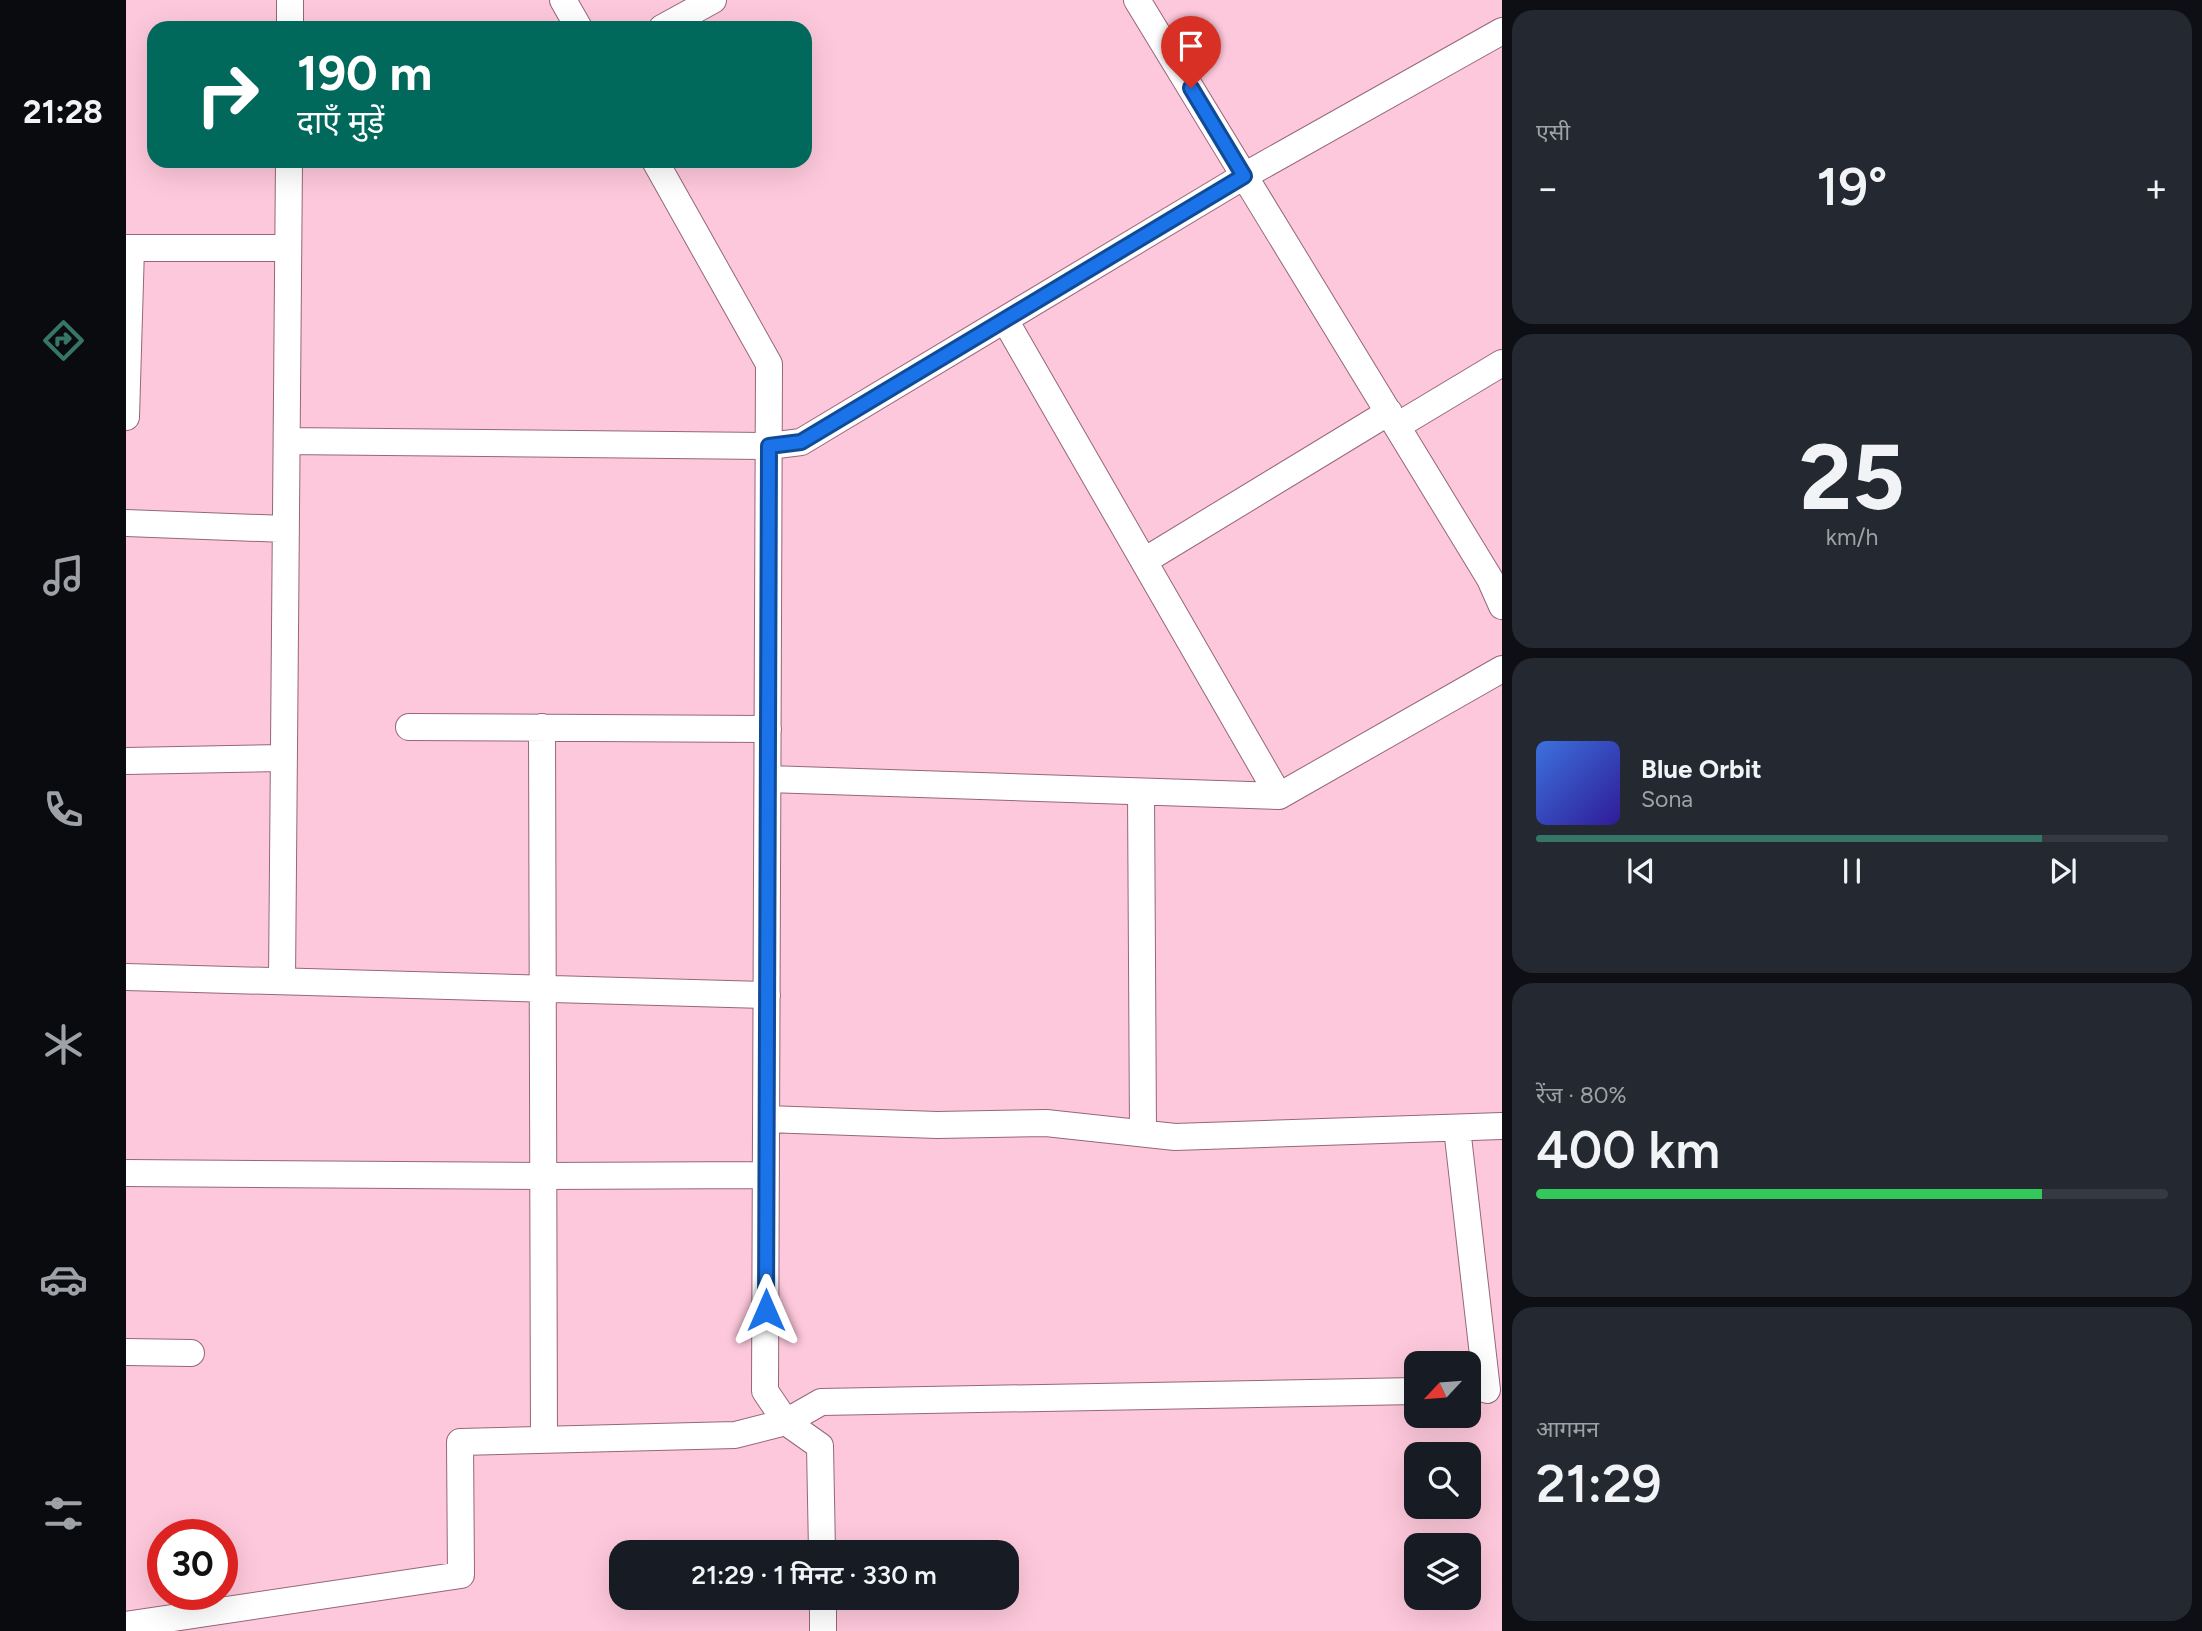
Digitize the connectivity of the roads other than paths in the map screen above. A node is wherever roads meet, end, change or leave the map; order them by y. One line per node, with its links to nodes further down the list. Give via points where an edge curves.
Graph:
1 (290, 0): 5 (street)
2 (564, 0): 6 (street)
3 (713, 0): 7 (street)
4 (1137, 0): 11 (street)
5 (290, 21)
6 (575, 21)
7 (675, 21)
8 (1502, 31): 11 (street)
9 (289, 168): 13 (street)
10 (659, 168): 19 (street, via 769,364)
11 (1244, 176): 14 (street); 17 (street)
12 (128, 248): 13 (street); 16 (street)
13 (288, 248): 18 (street)
14 (1005, 320): 19 (street, via 801,442); 22 (street)
15 (1500, 370): 17 (street)
16 (126, 417)
17 (1393, 419): 22 (street); 23 (street)
18 (286, 441): 19 (street); 21 (street)
19 (769, 446): 27 (street)
20 (126, 523): 21 (street)
21 (285, 529): 28 (street)
22 (1144, 561): 32 (street)
23 (1502, 606)
24 (1502, 669): 32 (street)
25 (409, 727): 26 (street)
26 (542, 727): 27 (street); 35 (street)
27 (768, 729): 30 (street)
28 (284, 758): 29 (street); 34 (street)
29 (126, 761)
30 (768, 779): 31 (street); 36 (street)
31 (1141, 792): 32 (street); 40 (street)
32 (1279, 796)
33 (126, 977): 34 (street)
34 (282, 981): 35 (street)
35 (543, 988): 36 (street); 43 (street)
36 (767, 995): 37 (street)
37 (766, 1119): 40 (street, via 937,1125 1046,1123); 42 (street)
38 (1502, 1126): 39 (street)
39 (1457, 1128): 40 (street, via 1175,1137); 46 (street)
40 (1143, 1132)
41 (126, 1173): 43 (street)
42 (766, 1175): 43 (street); 48 (street, via 765,1391)
43 (543, 1176): 49 (street)
44 (126, 1352): 45 (street)
45 (191, 1353)
46 (1486, 1390)
47 (1404, 1391): 48 (street, via 821,1402)
48 (786, 1422): 49 (street, via 735,1435); 50 (street, via 820,1446)
49 (544, 1440): 52 (street, via 460,1442 461,1575)
50 (822, 1540)
51 (823, 1610): 53 (street)
52 (126, 1625)
53 (823, 1631)

